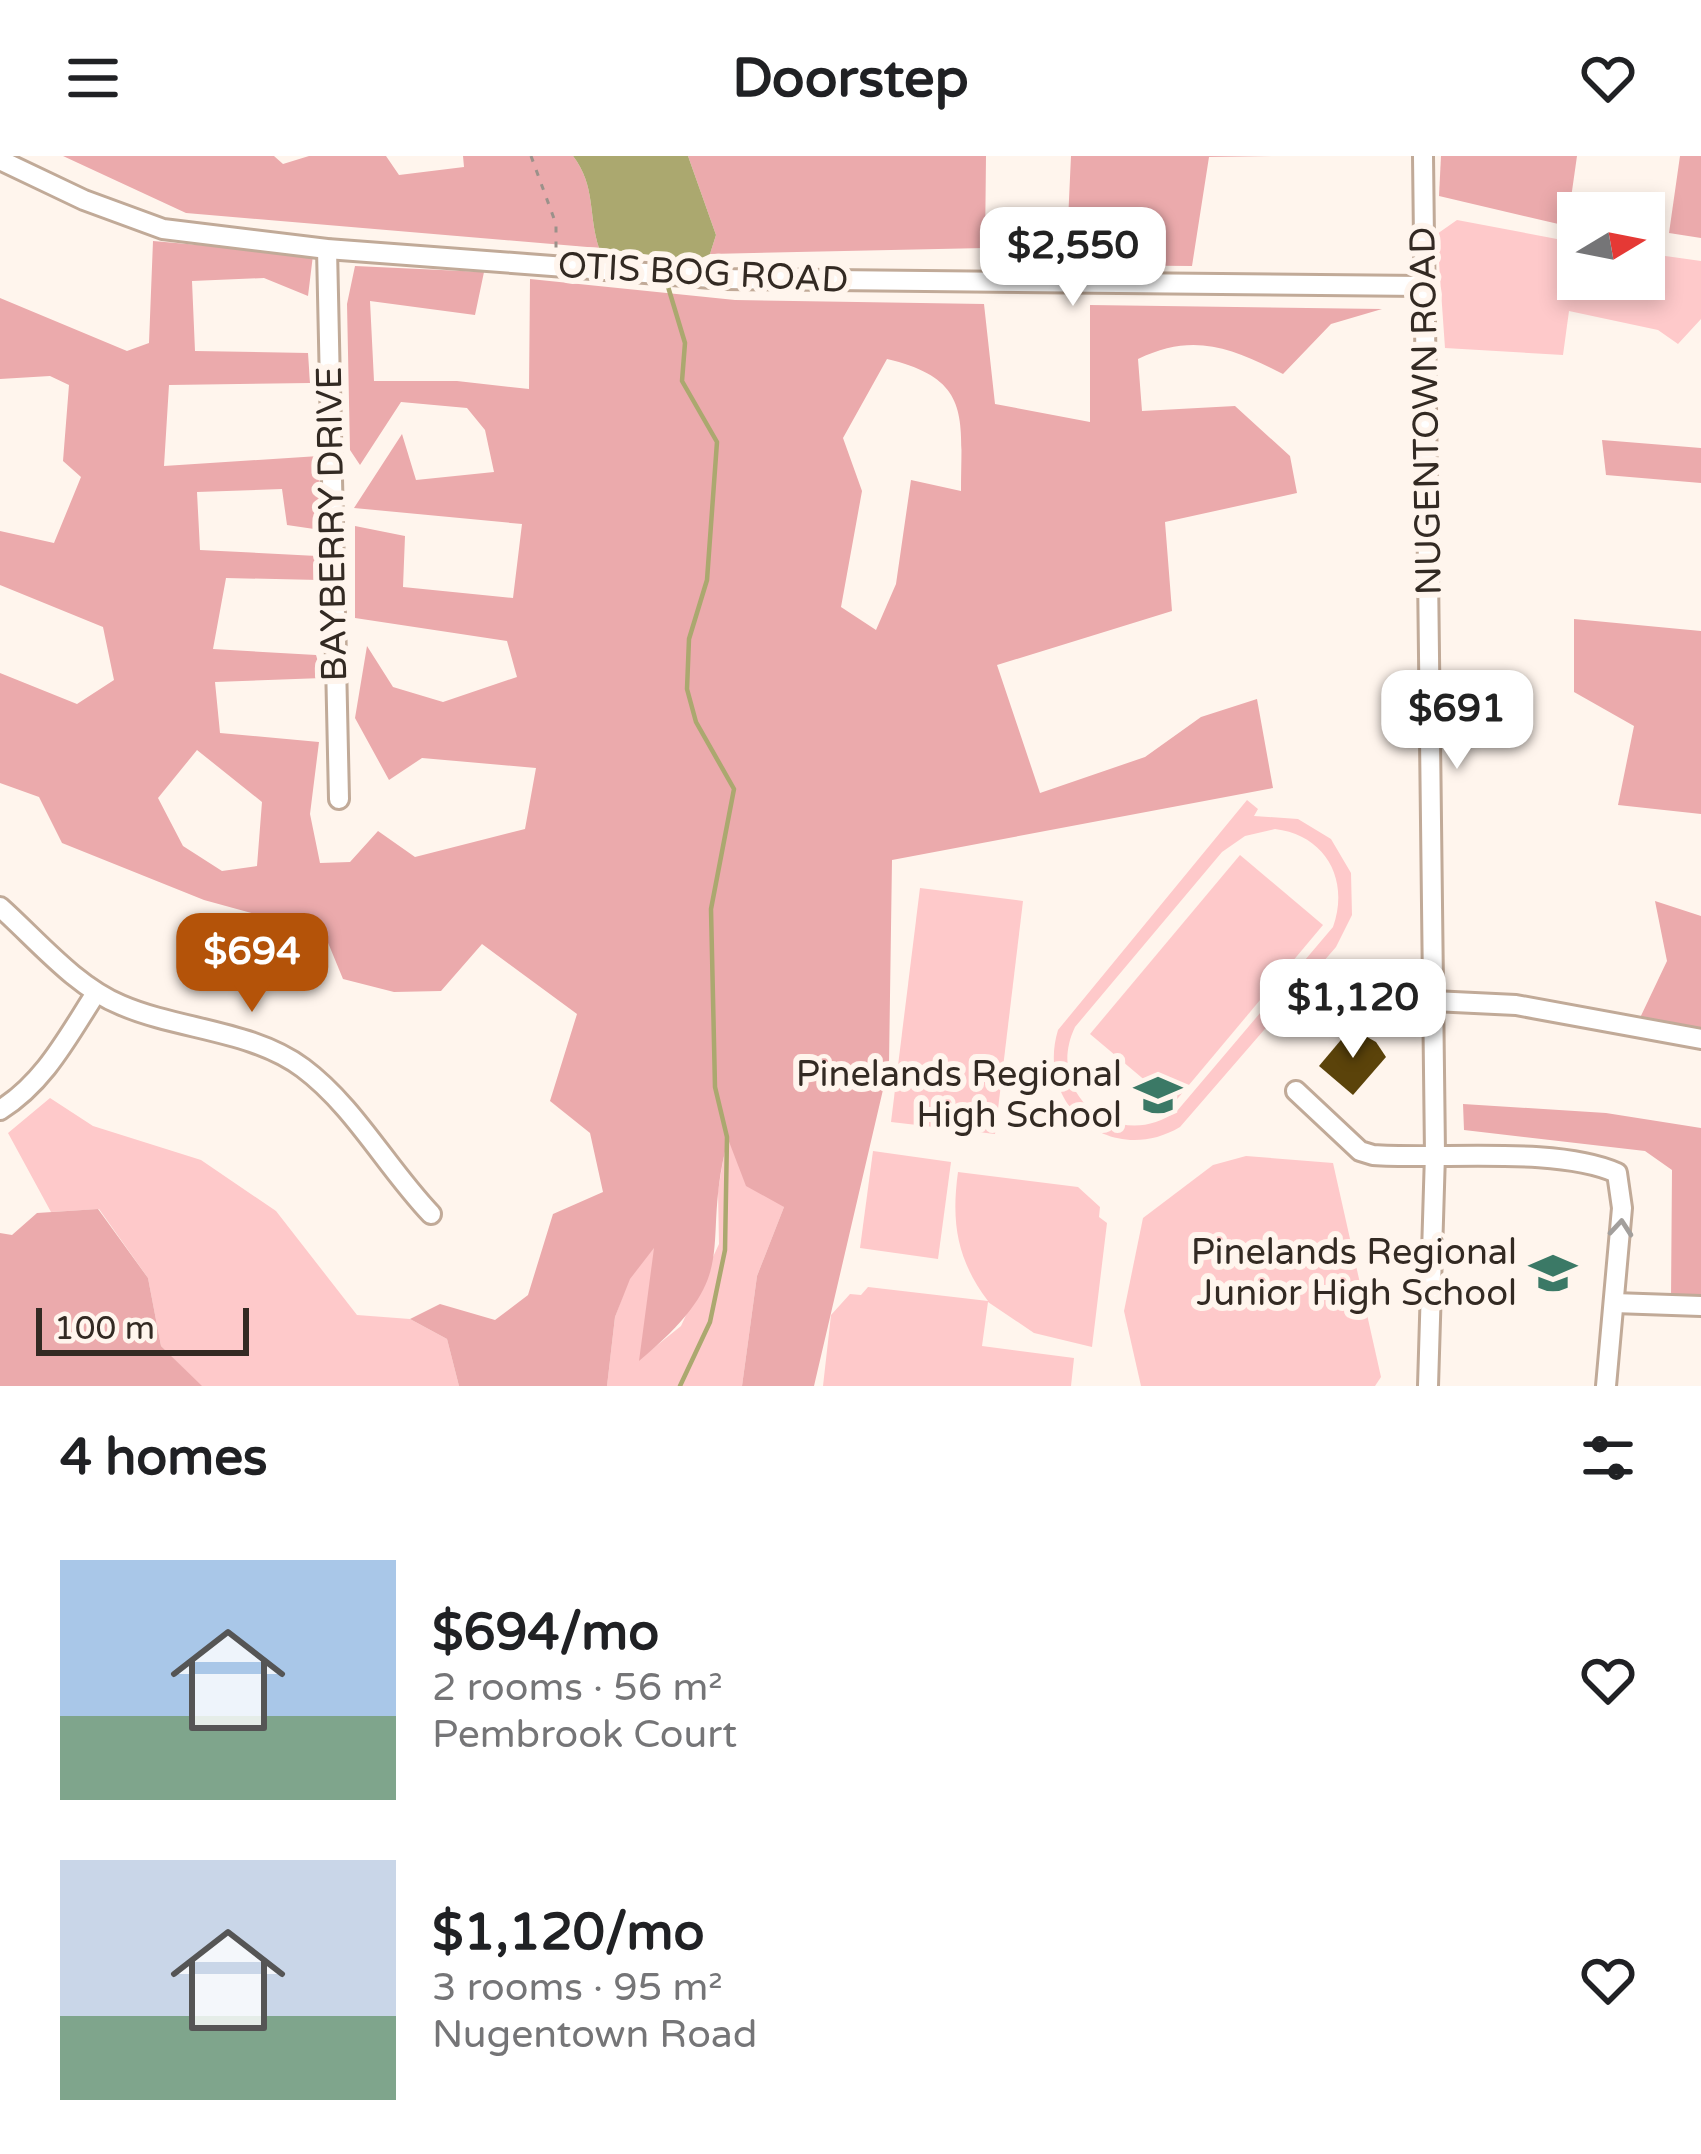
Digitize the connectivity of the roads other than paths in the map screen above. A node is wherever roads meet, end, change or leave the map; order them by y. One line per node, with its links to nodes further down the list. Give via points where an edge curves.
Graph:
1 (1424, 156): 4 (street, NUGENTOWN ROAD)
2 (0, 160): 3 (street, OTIS BOG ROAD, via 163,229)
3 (327, 249): 4 (street, OTIS BOG ROAD, via 724,279); 5 (street, BAYBERRY DRIVE)
4 (1422, 286): 8 (street, NUGENTOWN ROAD)
5 (339, 799)
6 (0, 907): 7 (street)
7 (96, 993): 11 (street, via 47,1069); 13 (street, via 157,1019 272,1049 303,1068)
8 (1432, 1001): 9 (street, via 1516,1005); 12 (street, NUGENTOWN ROAD)
9 (1701, 1039)
10 (1296, 1091): 12 (street, via 1360,1151)
11 (0, 1110)
12 (1435, 1154): 14 (street, one-way to 12, via 1623,1187 1617,1173); 16 (street, NUGENTOWN ROAD)
13 (431, 1214)
14 (1614, 1303): 15 (street); 17 (street)
15 (1701, 1306)
16 (1428, 1386)
17 (1606, 1386)

